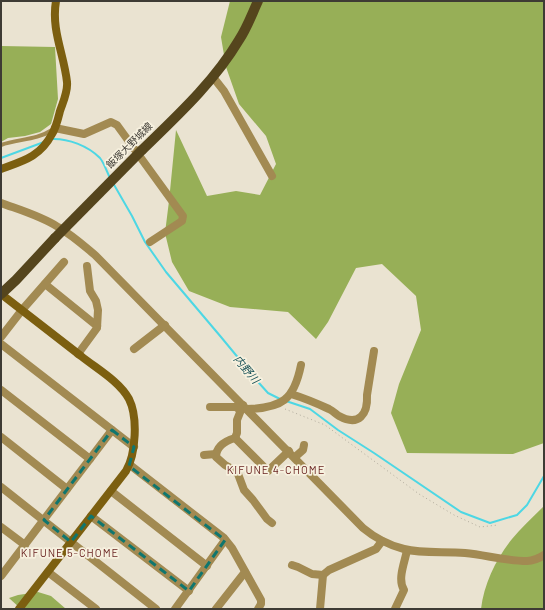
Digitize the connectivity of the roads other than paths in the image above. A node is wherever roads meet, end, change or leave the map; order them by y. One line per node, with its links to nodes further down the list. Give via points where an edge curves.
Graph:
1 (56, 1): 4 (street, via 55,27 67,84)
2 (258, 1): 3 (main road, 飯塚大野城線, via 240,39)
3 (213, 78): 7 (street, via 224,91); 13 (main road, 飯塚大野城線, bridge)
4 (54, 131): 5 (lane); 6 (street, via 34,156); 9 (street, via 84,134 111,122 117,125 183,216 182,221)
5 (1, 145)
6 (1, 169)
7 (272, 176)
8 (1, 203): 15 (street, via 48,222 76,239)
9 (150, 242)
10 (64, 262): 12 (street)
11 (87, 266): 16 (street, via 90,291 98,310)
12 (45, 284): 14 (street); 16 (street)
13 (1, 294): 14 (street)
14 (22, 310): 17 (street); 21 (street)
15 (164, 325): 19 (street); 26 (street)
16 (97, 326): 21 (street)
17 (1, 337)
18 (1, 344): 27 (street)
19 (134, 349)
20 (374, 351): 24 (street, via 367,402 361,418 356,421)
21 (78, 354): 31 (street, via 114,381 129,400 133,412)
22 (301, 365): 24 (street, via 298,379)
23 (1, 390): 35 (street)
24 (290, 395): 26 (street, via 276,405)
25 (210, 407): 26 (street)
26 (243, 408): 29 (street, via 237,420); 33 (street)
27 (112, 430): 31 (street); 35 (street)
28 (1, 437): 38 (street)
29 (235, 438): 32 (street, via 222,443); 33 (street, via 268,472)
30 (304, 445): 33 (street, via 303,450)
31 (134, 447): 36 (street)
32 (216, 454): 34 (street); 42 (street, via 218,460 238,474 244,490)
33 (292, 454): 45 (street, via 363,528)
34 (204, 455)
35 (90, 459): 38 (street)
36 (130, 465): 39 (street); 44 (street)
37 (1, 487): 41 (street)
38 (67, 489): 41 (street)
39 (111, 491): 40 (street); 51 (street)
40 (91, 516): 46 (street); 56 (street)
41 (44, 520): 46 (street); 47 (street)
42 (272, 523)
43 (1, 527): 47 (street)
44 (225, 540): 51 (street); 54 (street)
45 (382, 541): 48 (street); 55 (street, via 376,549)
46 (71, 542): 53 (street); 59 (street)
47 (25, 545): 52 (street)
48 (407, 550): 49 (street, via 467,553 528,561); 64 (street, via 401,575 404,590)
49 (544, 555)
50 (292, 565): 55 (street, via 312,574)
51 (208, 566): 56 (street)
52 (2, 572)
53 (48, 572): 57 (street); 58 (street)
54 (245, 572): 61 (street); 62 (street, via 261,600)
55 (322, 575): 63 (street)
56 (189, 591): 60 (street)
57 (19, 609)
58 (96, 609)
59 (156, 609)
60 (175, 609)
61 (216, 609)
62 (258, 609)
63 (320, 609)
64 (395, 609)

